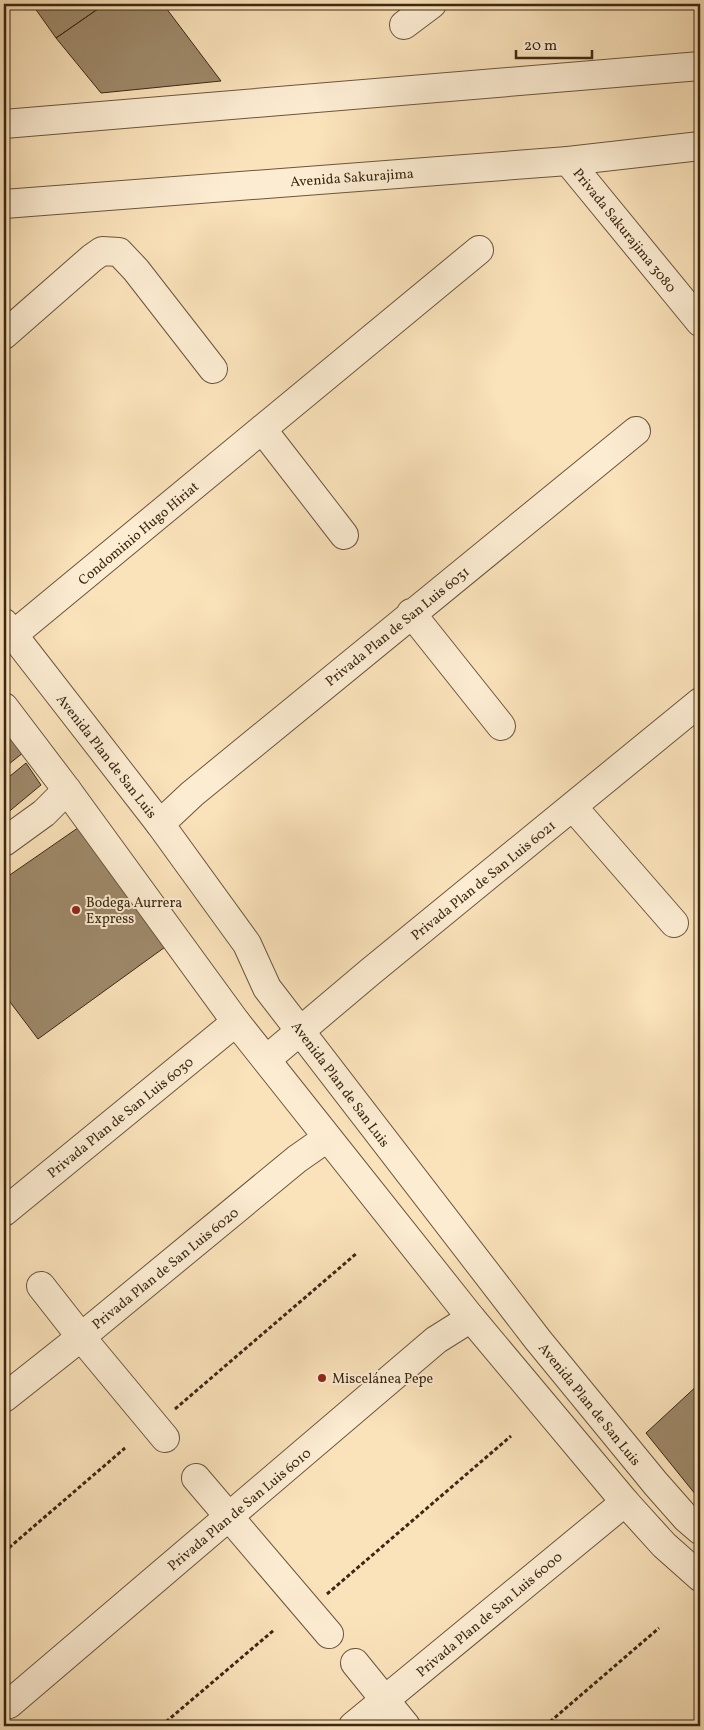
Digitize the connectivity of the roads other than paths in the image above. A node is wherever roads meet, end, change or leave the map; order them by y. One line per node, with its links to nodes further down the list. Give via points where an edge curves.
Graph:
1 (432, 4): 2 (street)
2 (404, 25)
3 (700, 66): 4 (street)
4 (4, 124)
5 (700, 146): 6 (street, Avenida Sakurajima)
6 (568, 161): 7 (street, Avenida Sakurajima); 9 (street, Privada Sakurajima 3080)
7 (4, 204)
8 (480, 250): 12 (street, Condominio Hugo Hiriat)
9 (700, 322)
10 (4, 335): 11 (street, via 92,258 102,251 119,252)
11 (213, 369)
12 (262, 429): 14 (street); 16 (street, Condominio Hugo Hiriat)
13 (636, 431): 15 (street, Privada Plan de San Luis 6031)
14 (344, 535)
15 (411, 613): 19 (street); 22 (street, Privada Plan de San Luis 6031)
16 (8, 629): 22 (street, Avenida Plan de San Luis)
17 (700, 702): 21 (street, Privada Plan de San Luis 6021)
18 (4, 707): 20 (street)
19 (501, 726)
20 (67, 790): 23 (street, via 44,813); 25 (street)
21 (573, 807): 24 (street); 26 (street, Privada Plan de San Luis 6021)
22 (160, 824): 26 (street, Avenida Plan de San Luis, via 247,944 267,988)
23 (4, 842)
24 (674, 923)
25 (236, 1022): 27 (street); 29 (street, Privada Plan de San Luis 6030)
26 (301, 1030): 27 (street, Privada Plan de San Luis 6021); 38 (street, Avenida Plan de San Luis, via 538,1340 656,1484)
27 (266, 1059): 28 (street)
28 (327, 1138): 31 (street); 32 (street, Privada Plan de San Luis 6020)
29 (4, 1212)
30 (41, 1286): 32 (street)
31 (471, 1318): 36 (street); 37 (street, Privada Plan de San Luis 6010, via 436,1340)
32 (80, 1337): 33 (street, Privada Plan de San Luis 6020); 34 (street)
33 (4, 1398)
34 (168, 1425)
35 (196, 1478): 37 (street)
36 (625, 1502): 39 (street, via 664,1545); 42 (street, Privada Plan de San Luis 6000)
37 (229, 1517): 40 (street); 43 (street, Privada Plan de San Luis 6010)
38 (700, 1530)
39 (700, 1577)
40 (329, 1634)
41 (355, 1663): 42 (street)
42 (384, 1701): 44 (street, Privada Plan de San Luis 6000); 45 (street)
43 (9, 1704)
44 (353, 1726)
45 (406, 1726)

